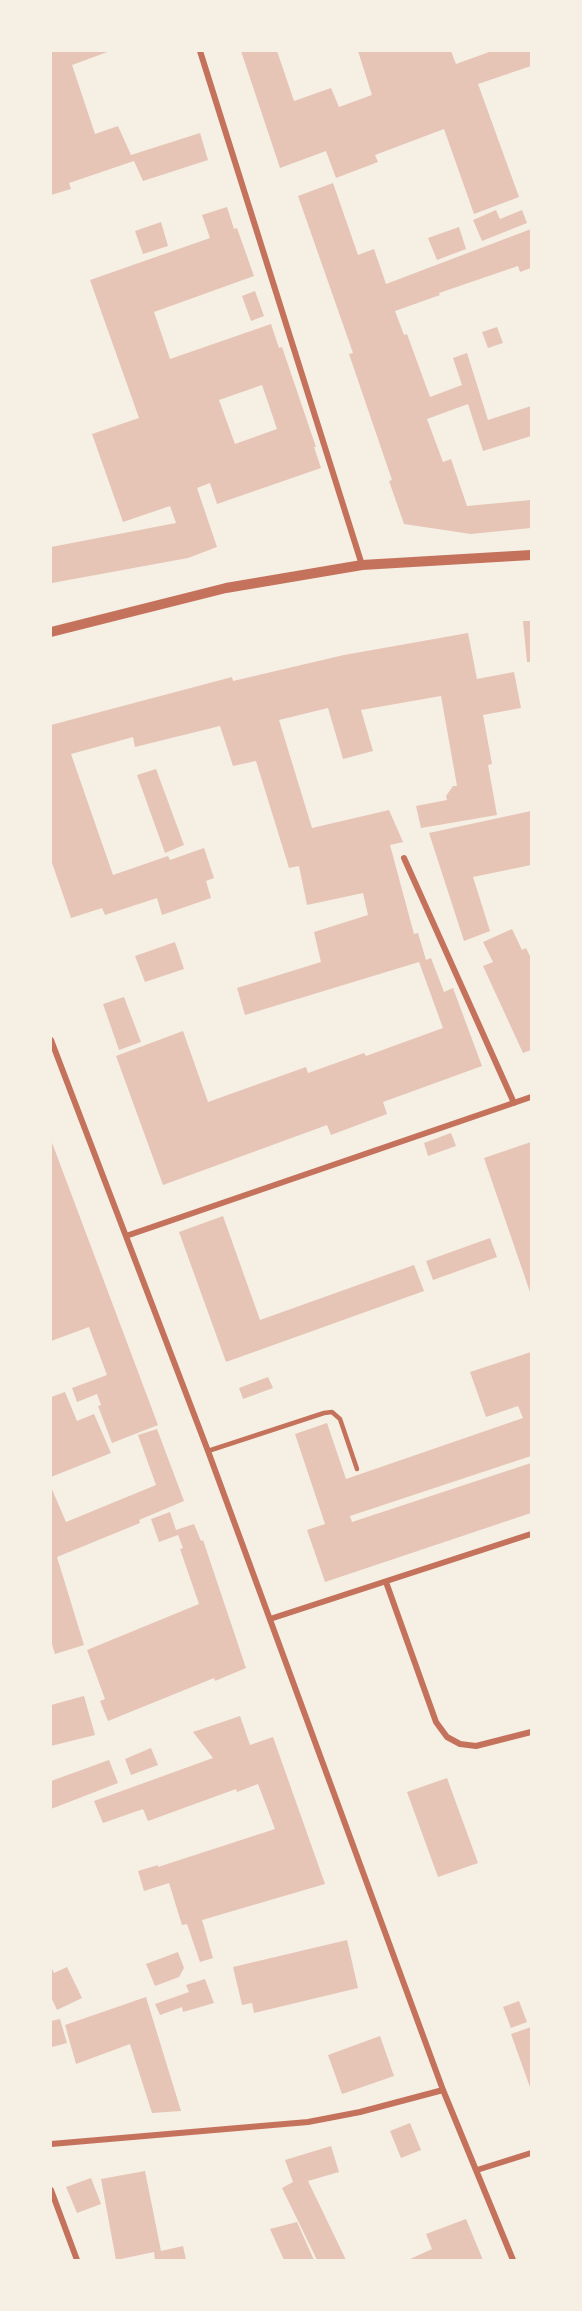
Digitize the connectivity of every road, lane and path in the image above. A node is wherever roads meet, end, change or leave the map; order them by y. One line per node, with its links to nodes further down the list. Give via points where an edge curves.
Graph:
1 (200, 51): 3 (street)
2 (531, 555): 3 (street)
3 (362, 565): 4 (street, via 226,588)
4 (51, 632)
5 (404, 858): 8 (street)
6 (51, 1040): 9 (street)
7 (531, 1097): 8 (street)
8 (514, 1103): 9 (street)
9 (126, 1236): 10 (street)
10 (208, 1451): 11 (lane, via 332,1412 340,1419); 14 (street)
11 (357, 1469)
12 (531, 1533): 13 (street)
13 (386, 1582): 14 (street); 15 (street, via 436,1722 447,1737 476,1746)
14 (270, 1619): 16 (street)
15 (531, 1732)
16 (443, 2090): 17 (street, via 308,2122); 19 (street)
17 (51, 2144)
18 (531, 2153): 19 (street)
19 (477, 2170): 22 (street)
20 (51, 2190): 21 (street)
21 (77, 2260)
22 (513, 2260)

